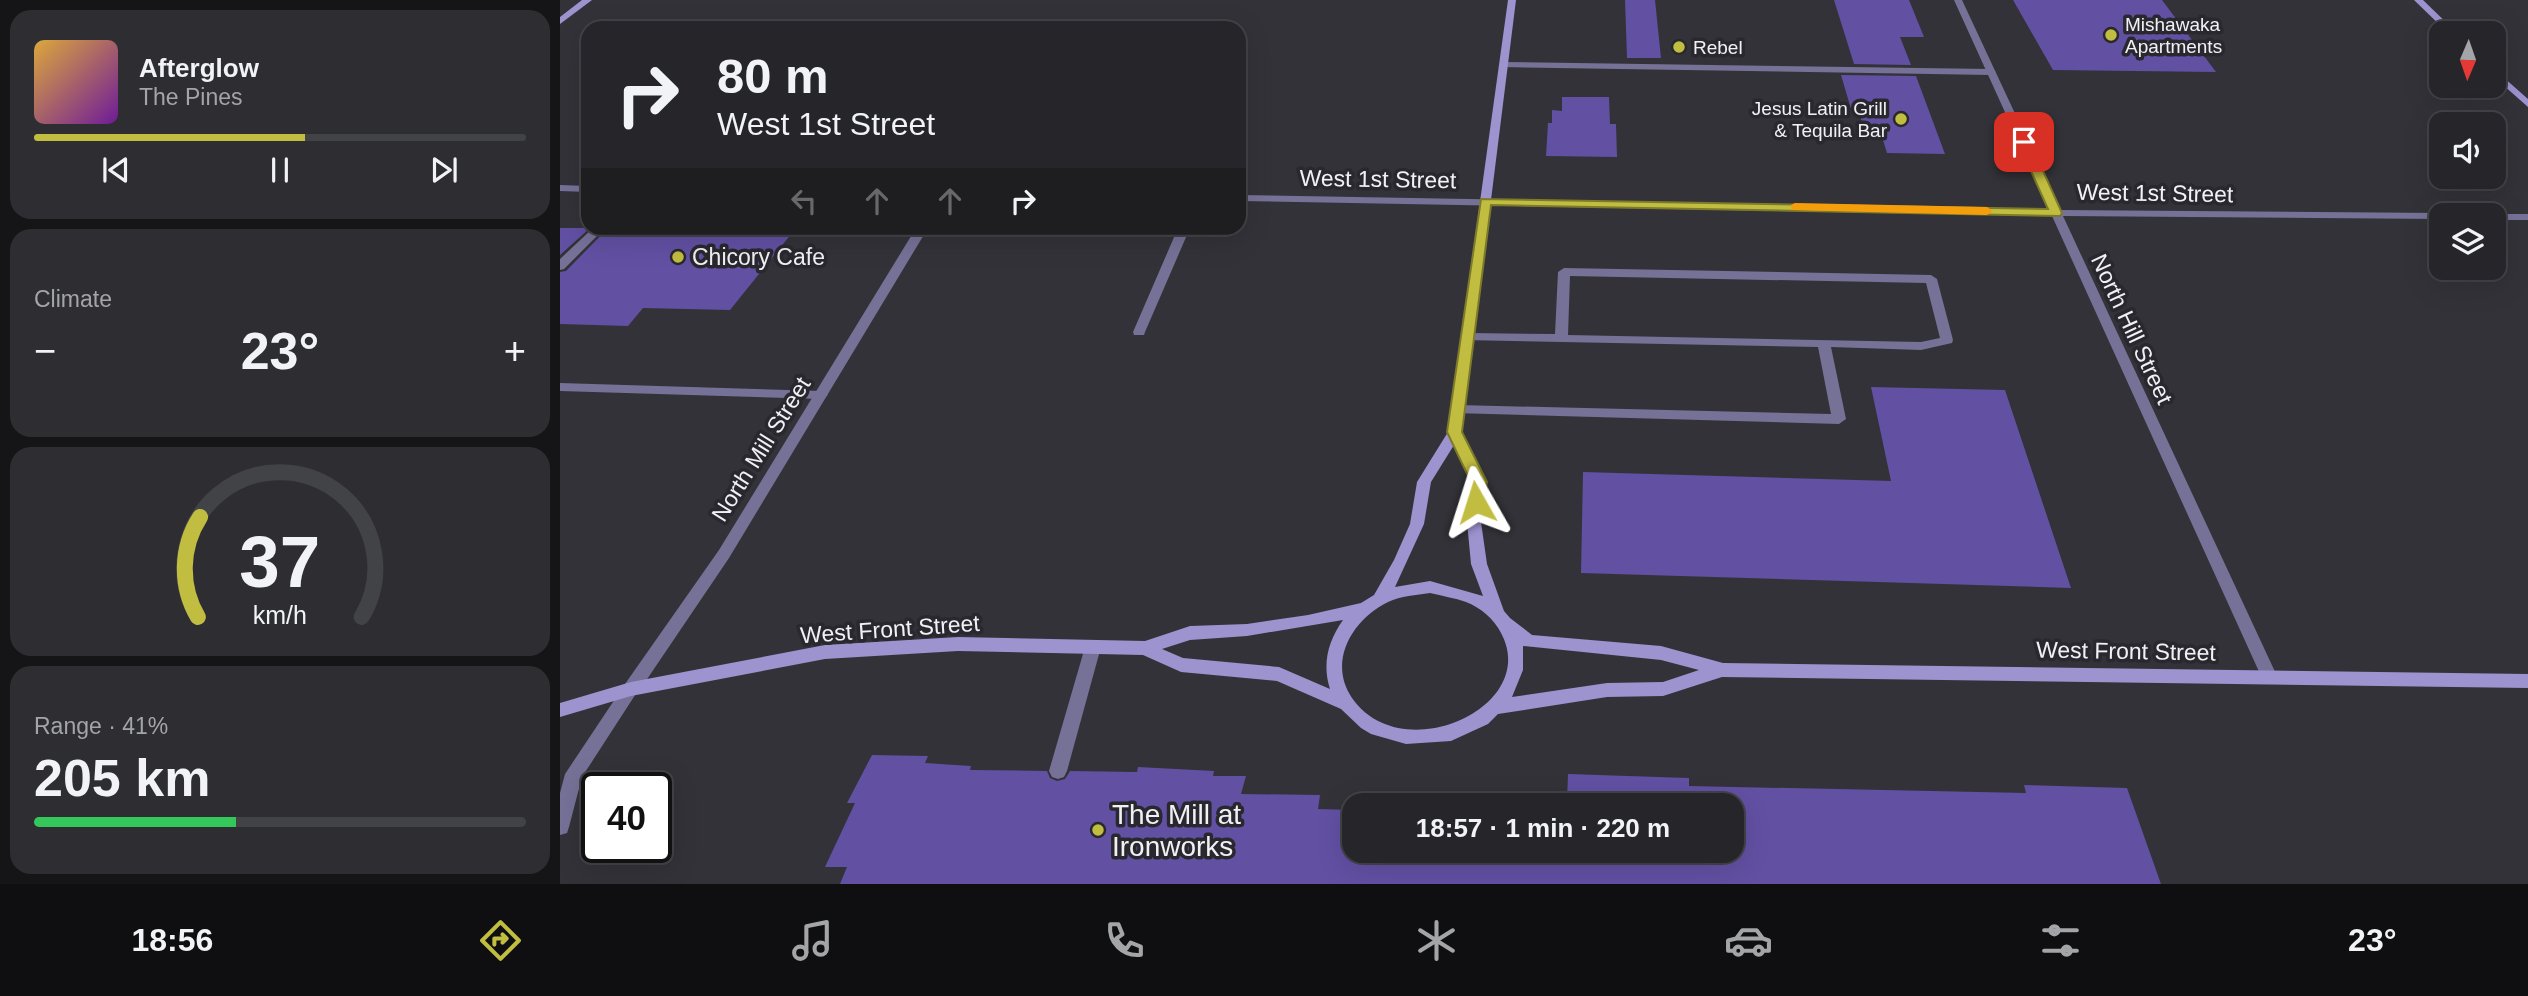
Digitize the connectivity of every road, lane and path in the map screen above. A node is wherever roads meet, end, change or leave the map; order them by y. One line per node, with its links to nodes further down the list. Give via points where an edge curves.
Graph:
1 (588, 0): 5 (street)
2 (1512, 0): 7 (street)
3 (1958, 0): 8 (street, North Hill Street)
4 (2418, 0): 6 (street)
5 (560, 21)
6 (2440, 21)
7 (1503, 65): 8 (street); 14 (street)
8 (1991, 72): 15 (street, North Hill Street)
9 (2506, 83): 10 (street)
10 (2528, 104)
11 (560, 188): 12 (street)
12 (581, 189)
13 (1246, 198): 14 (street, West 1st Street)
14 (1485, 201): 15 (street, West 1st Street); 24 (street)
15 (2056, 213): 16 (street, West 1st Street); 37 (street, North Hill Street)
16 (2429, 216)
17 (2506, 217): 18 (street)
18 (2528, 217)
19 (592, 235): 22 (street)
20 (918, 235): 28 (street, North Mill Street)
21 (1181, 235): 23 (street)
22 (560, 267)
23 (1139, 332)
24 (1468, 337): 25 (street); 29 (street)
25 (1561, 338): 26 (street); 26 (street, via 1564,272 1931,279 1947,340 1921,346)
26 (1824, 344): 29 (street, via 1839,419)
27 (560, 387): 28 (street)
28 (821, 395): 39 (street, North Mill Street, via 724,554)
29 (1458, 410): 30 (street)
30 (1455, 432): 31 (street, via 1424,482 1417,524); 33 (street, via 1479,482 1474,522 1477,553)
31 (1380, 599): 32 (street); 33 (street, via 1404,590 1455,590 1477,598)
32 (1363, 609): 35 (street, West Front Street, via 1296,623 1190,633); 40 (street, via 1345,629 1334,653 1333,677)
33 (1502, 618): 36 (street, West Front Street, via 1528,641 1661,653); 41 (street, via 1516,644 1517,666 1510,688)
34 (1093, 647): 35 (street, West Front Street); 39 (street, West Front Street, via 958,644 825,652); 43 (street)
35 (1145, 648): 40 (street, West Front Street, via 1181,665 1279,674)
36 (1723, 670): 37 (street, West Front Street); 41 (street, West Front Street, via 1663,689 1607,691)
37 (2269, 676): 38 (street, West Front Street)
38 (2528, 681)
39 (631, 689): 42 (street, West Front Street); 44 (street, North Mill Street, via 574,774)
40 (1342, 702): 41 (street, via 1373,728 1427,738 1455,732)
41 (1496, 707)
42 (560, 710)
43 (1058, 771)
44 (560, 827)

